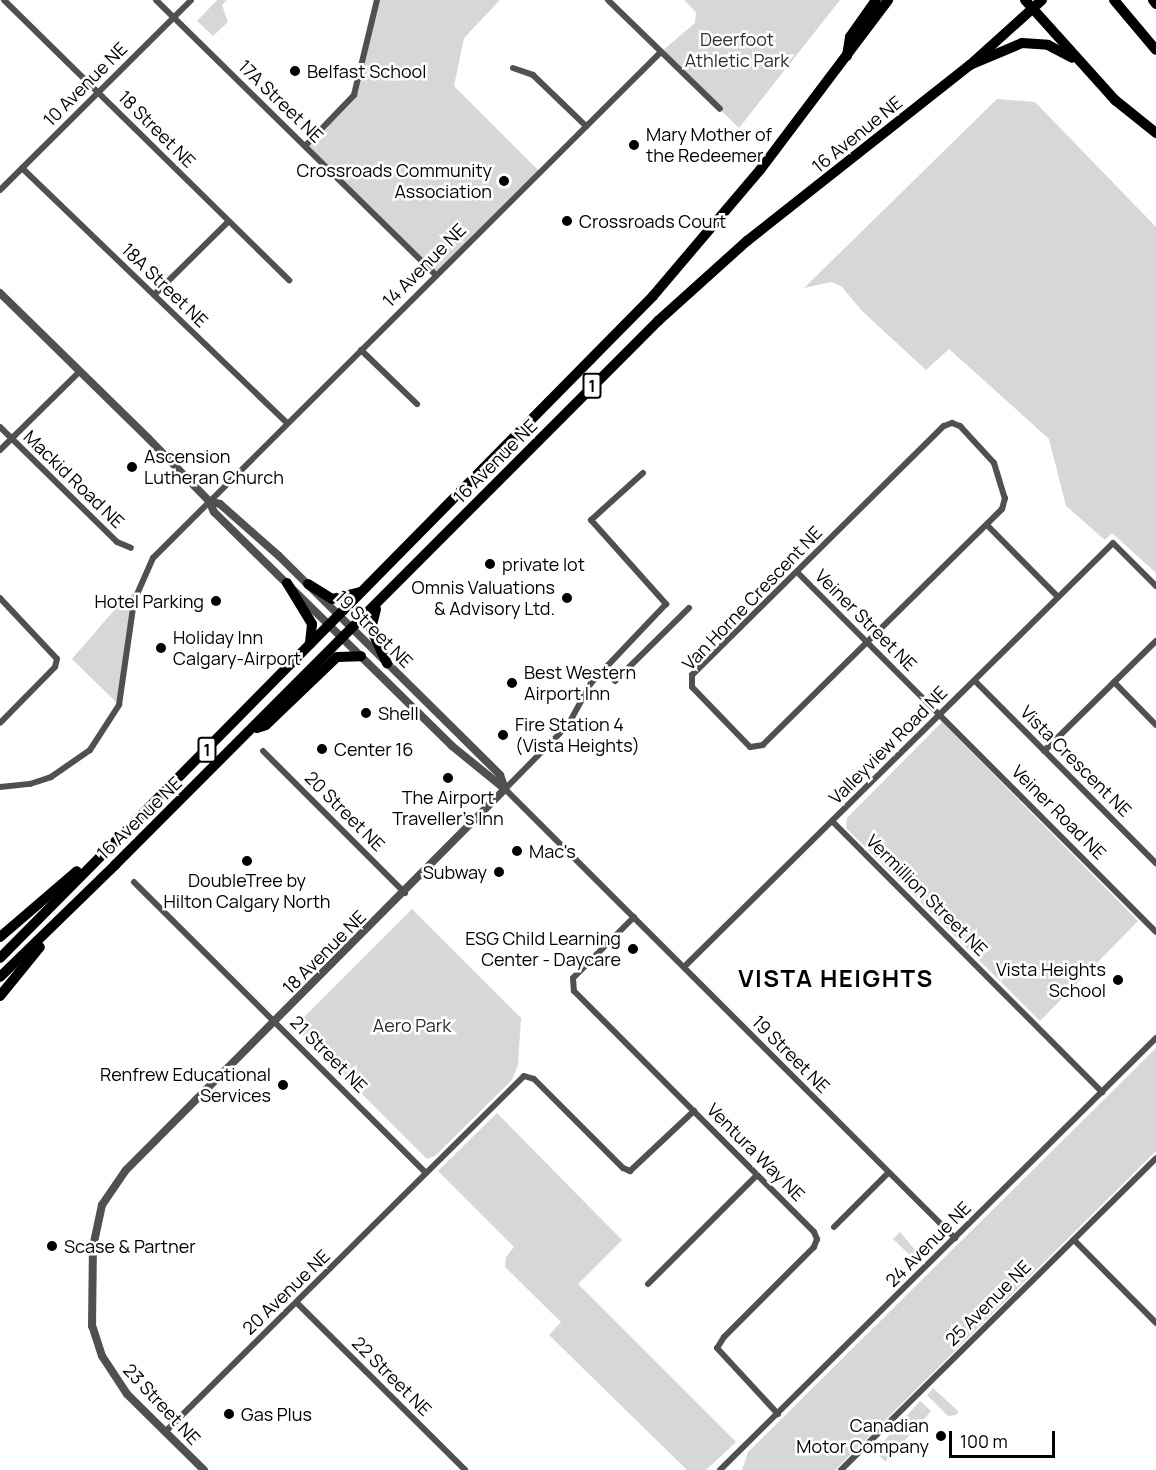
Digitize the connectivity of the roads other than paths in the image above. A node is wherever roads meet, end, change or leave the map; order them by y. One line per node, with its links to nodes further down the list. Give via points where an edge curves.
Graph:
1 (4, 0): 20 (street, 18 Street NE)
2 (156, 0): 13 (street, 17A Street NE)
3 (191, 0): 13 (street, 10 Avenue NE)
4 (377, 0): 24 (street, via 354,95)
5 (608, 0): 15 (street)
6 (876, 0): 16 (highway, via 850,37)
7 (888, 0): 16 (highway, 16 Avenue NE / 1)
8 (1042, 0): 11 (highway, 16 Avenue NE / 1)
9 (1114, 0): 14 (highway)
10 (1153, 0): 12 (highway)
11 (1029, 4): 17 (highway); 18 (highway, 16 Avenue NE / 1)
12 (1156, 4)
13 (173, 17): 20 (street, 10 Avenue NE); 24 (street, 17A Street NE)
14 (1156, 50)
15 (661, 52): 21 (street); 22 (street, 14 Avenue NE)
16 (847, 56): 47 (highway, 16 Avenue NE / 1, via 676,272)
17 (1079, 63): 18 (highway, via 1048,45 1022,43); 23 (highway, via 1115,100)
18 (970, 65): 50 (highway, 16 Avenue NE / 1, via 747,241 658,321)
19 (513, 68): 22 (street, via 533,75)
20 (99, 92): 25 (street, 10 Avenue NE); 27 (street, 18 Street NE)
21 (720, 109)
22 (586, 126): 28 (street, 14 Avenue NE)
23 (1156, 133)
24 (305, 147): 28 (street, 17A Street NE)
25 (22, 168): 26 (street, 10 Avenue NE); 31 (street, 18A Street NE)
26 (0, 190)
27 (228, 222): 29 (street, 18 Street NE); 31 (street)
28 (436, 274): 32 (street, 14 Avenue NE)
29 (289, 280)
30 (0, 293): 33 (street, 19 Street NE)
31 (154, 296): 35 (street, 18A Street NE)
32 (361, 350): 34 (street); 35 (street, 14 Avenue NE)
33 (80, 371): 37 (street); 40 (street, 19 Street NE)
34 (417, 404)
35 (286, 423): 40 (street, 14 Avenue NE)
36 (0, 427): 37 (street, Mackid Road NE)
37 (12, 438): 38 (street); 42 (street, Mackid Road NE, via 117,542)
38 (0, 450)
39 (643, 473): 71 (street, 18 Avenue NE, via 591,520 666,604 591,683 568,725)
40 (209, 501): 44 (street, 19 Street NE, via 213,512); 45 (street, 19 Street NE, via 220,504); 70 (street, 14 Avenue NE, via 153,558 139,584 124,687 106,730 71,766 30,784)
41 (987, 525): 43 (street, Van Horne Crescent NE, via 1005,504 999,474 960,426 948,424); 48 (street); 57 (street, Van Horne Crescent NE)
42 (131, 548)
43 (797, 572): 57 (street, Veiner Street NE); 57 (street, Van Horne Crescent NE, via 692,675 690,685 750,747 760,747)
44 (287, 583): 53 (street, 19 Street NE); 58 (highway, via 312,624)
45 (308, 584): 47 (highway, via 332,599); 52 (street, 19 Street NE)
46 (1156, 586): 48 (street, Valleyview Road NE, via 1113,543)
47 (364, 592): 52 (highway, 16 Avenue NE / 1)
48 (1058, 597): 62 (street, Valleyview Road NE)
49 (0, 598): 65 (street, via 57,659 55,667)
50 (380, 601): 54 (highway, 16 Avenue NE / 1); 60 (highway, via 371,628)
51 (689, 608): 61 (street)
52 (340, 616): 53 (highway, 16 Avenue NE / 1); 54 (street, 19 Street NE)
53 (330, 625): 55 (street, 19 Street NE); 58 (highway, 16 Avenue NE / 1)
54 (352, 629): 55 (highway, 16 Avenue NE / 1); 60 (street, 19 Street NE)
55 (343, 637): 59 (street, 19 Street NE); 67 (highway, 16 Avenue NE / 1)
56 (1156, 641): 63 (street)
57 (867, 642): 64 (street, Veiner Street NE)
58 (310, 645): 73 (highway, 16 Avenue NE / 1)
59 (361, 656): 67 (highway, via 337,657 266,725); 71 (street, 19 Street NE, via 452,746)
60 (387, 664): 71 (street, 19 Street NE, via 500,775)
61 (615, 681)
62 (975, 681): 64 (street, Valleyview Road NE); 69 (street, Vista Crescent NE)
63 (1114, 682): 66 (street); 69 (street)
64 (939, 716): 72 (street, Valleyview Road NE); 79 (street, Veiner Road NE)
65 (0, 723)
66 (1156, 724)
67 (251, 730): 77 (highway, 16 Avenue NE / 1)
68 (263, 751): 76 (street, 20 Street NE)
69 (1044, 751): 74 (street, Vista Crescent NE)
70 (0, 787)
71 (505, 789): 76 (street, 18 Avenue NE); 78 (street, 19 Street NE)
72 (832, 821): 82 (street, Valleyview Road NE); 87 (street, Vermillion Street NE)
73 (102, 855): 80 (highway); 81 (highway, 16 Avenue NE / 1)
74 (1156, 863)
75 (134, 882): 85 (street, 21 Street NE)
76 (405, 893): 85 (street, 18 Avenue NE)
77 (70, 908): 83 (highway, 16 Avenue NE / 1); 84 (highway)
78 (634, 917): 82 (street, 19 Street NE); 88 (street, Ventura Way NE, via 571,984)
79 (1156, 932)
80 (0, 937)
81 (0, 958)
82 (684, 967): 91 (street, 19 Street NE)
83 (0, 977)
84 (0, 996)
85 (275, 1022): 90 (street, 21 Street NE); 99 (street, 18 Avenue NE, via 126,1170 102,1205 93,1247 92,1326)
86 (1156, 1038): 87 (street, 24 Avenue NE)
87 (1102, 1092): 94 (street, 24 Avenue NE)
88 (694, 1111): 90 (street, 20 Avenue NE, via 630,1171 534,1079 524,1076); 92 (street, Ventura Way NE)
89 (1156, 1158): 95 (street, 25 Avenue NE)
90 (426, 1173): 97 (street, 20 Avenue NE)
91 (888, 1173): 93 (street); 94 (street, 19 Street NE)
92 (758, 1175): 96 (street); 100 (street, Ventura Way NE, via 817,1239 717,1348)
93 (834, 1227)
94 (955, 1238): 100 (street, 24 Avenue NE)
95 (1074, 1240): 98 (street); 105 (street, 25 Avenue NE)
96 (648, 1284)
97 (297, 1303): 101 (street, 20 Avenue NE); 103 (street, 22 Street NE)
98 (1156, 1323)
99 (102, 1356): 101 (street, 23 Street NE, via 127,1394)
100 (778, 1414): 104 (street, 24 Avenue NE)
101 (166, 1431): 102 (street, 23 Street NE)
102 (204, 1470)
103 (465, 1470)
104 (721, 1470)
105 (841, 1470)

